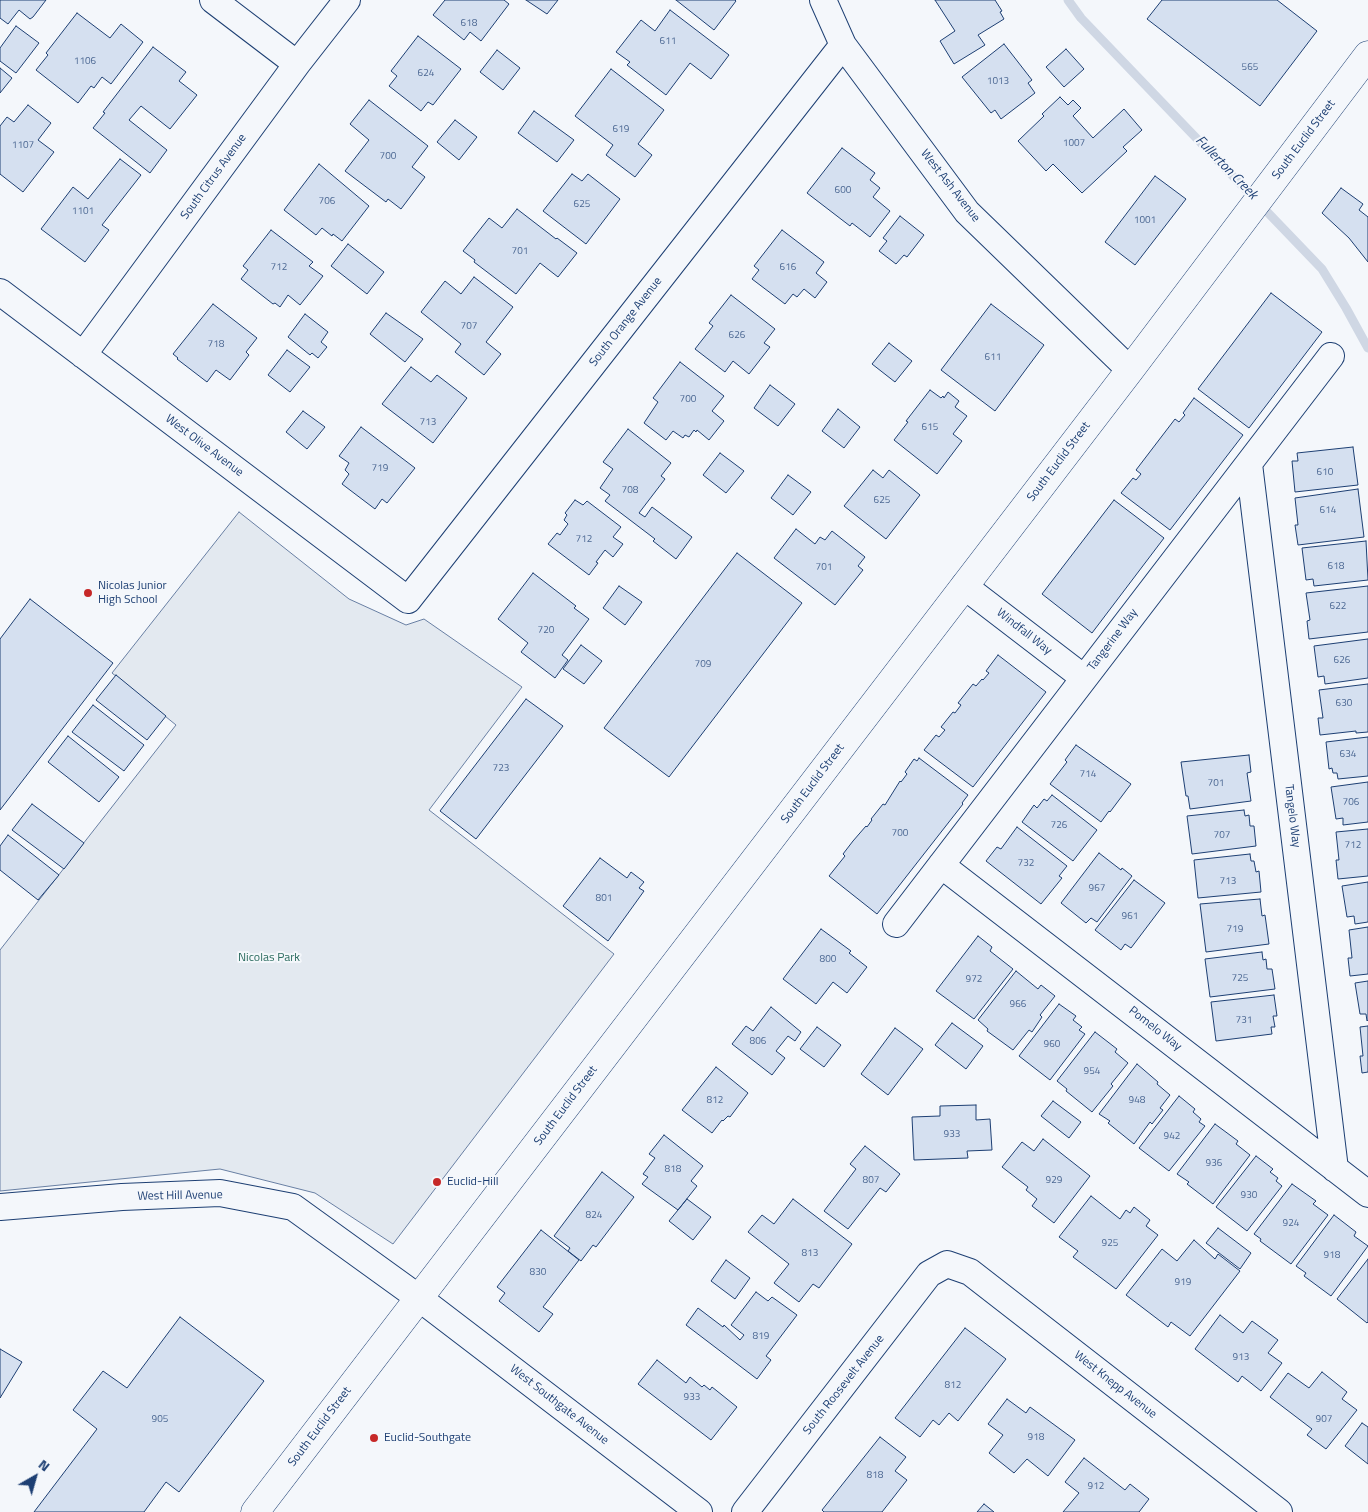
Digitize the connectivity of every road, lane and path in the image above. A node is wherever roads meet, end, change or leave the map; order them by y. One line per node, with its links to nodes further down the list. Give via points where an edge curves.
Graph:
1 (213, 0): 6 (street)
2 (347, 0): 6 (street, South Citrus Avenue)
3 (823, 0): 4 (street, West Ash Avenue)
4 (843, 44): 10 (street, West Ash Avenue, via 967,212); 13 (street, South Orange Avenue)
5 (1368, 55): 10 (main road, South Euclid Street)
6 (297, 64): 8 (street, South Citrus Avenue)
7 (0, 292): 8 (street, West Olive Avenue)
8 (83, 356): 13 (street, West Olive Avenue)
9 (1331, 356): 11 (street, Tangerine Way)
10 (1130, 370): 12 (main road, South Euclid Street)
11 (1248, 464): 14 (street, Tangerine Way); 17 (street, Tangelo Way)
12 (964, 586): 14 (street, Windfall Way); 21 (main road, South Euclid Street)
13 (408, 600)
14 (1084, 678): 15 (street, Tangerine Way)
15 (941, 865): 16 (street, Tangerine Way); 17 (street, Pomelo Way)
16 (896, 924)
17 (1335, 1169): 18 (street, Pomelo Way)
18 (1368, 1194)
19 (0, 1207): 21 (street, West Hill Avenue, via 220,1193 294,1207)
20 (947, 1264): 24 (street, South Roosevelt Avenue, via 930,1274); 25 (street, West Knepp Avenue, via 970,1272)
21 (419, 1298): 22 (main road, South Euclid Street); 23 (street, West Southgate Avenue)
22 (256, 1512)
23 (698, 1512)
24 (745, 1512)
25 (1279, 1512)

